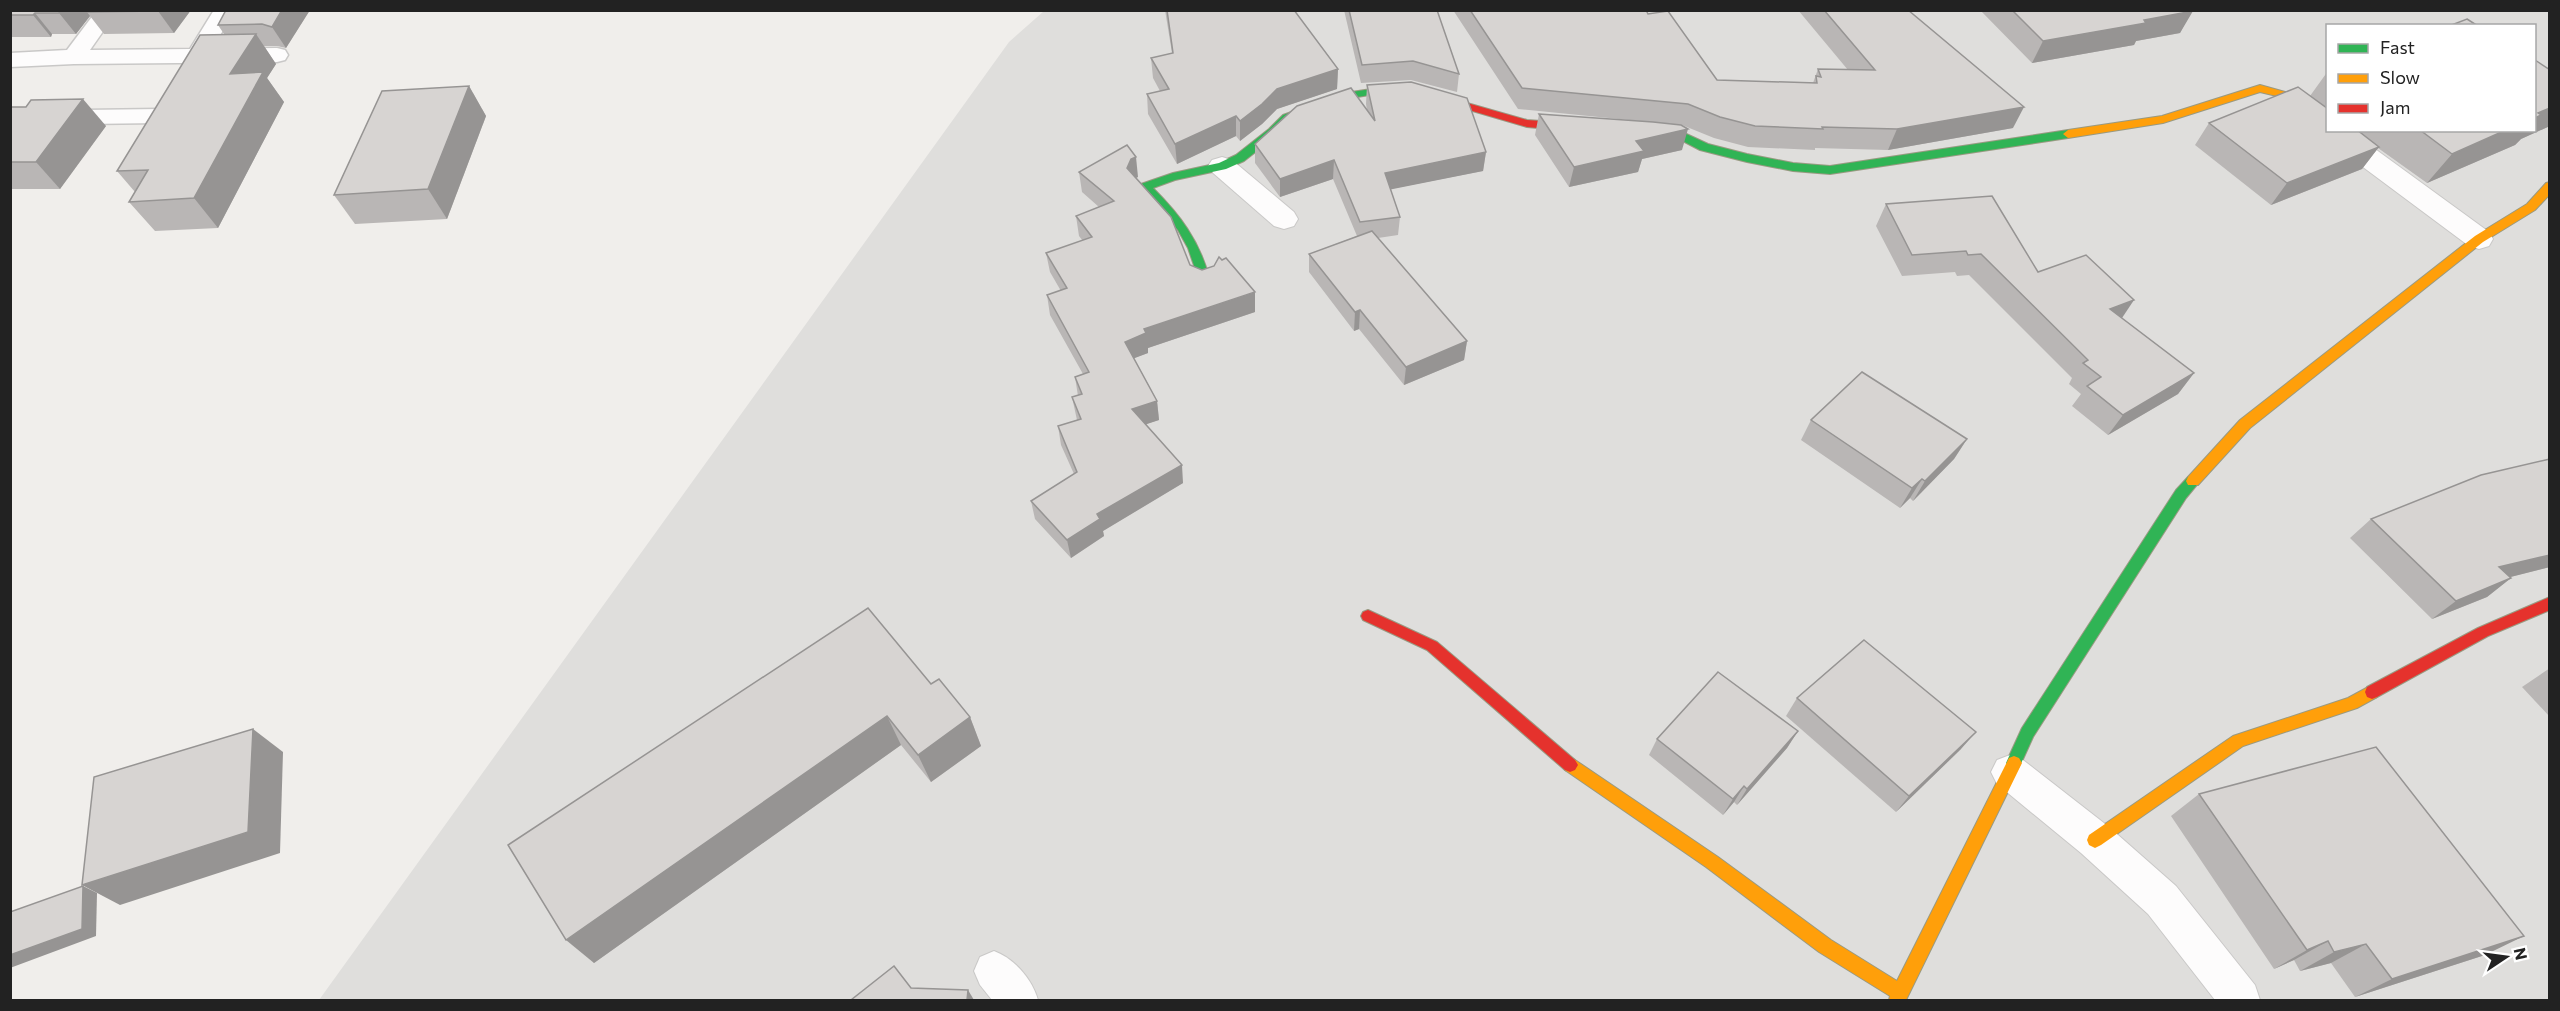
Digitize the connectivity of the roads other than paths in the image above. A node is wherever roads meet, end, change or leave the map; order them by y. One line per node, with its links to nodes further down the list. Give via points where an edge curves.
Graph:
1 (108, 10): 4 (lane)
2 (225, 10): 5 (lane)
3 (277, 55): 5 (lane)
4 (74, 57): 5 (lane); 6 (lane)
5 (195, 57)
6 (10, 60)
7 (159, 116): 8 (lane)
8 (10, 118)
9 (2326, 126): 11 (street, via 2285,95 2260,88 2163,119 1830,170 1793,168 1704,147 1682,136)
10 (1595, 128): 13 (street, via 1527,123 1411,90 1389,90 1349,96 1287,117 1240,158)
11 (1627, 130)
12 (2334, 132): 16 (street)
13 (1222, 166): 15 (street); 17 (street, via 1145,187 1188,230)
14 (2550, 186): 16 (street, via 2531,207)
15 (1284, 219)
16 (2479, 239): 20 (street, via 2245,424 2181,494 2027,733)
17 (1203, 277)
18 (2550, 603): 21 (street, via 2482,632 2352,703 2238,741)
19 (1368, 616): 22 (street, via 1432,646 1568,764)
20 (2010, 772): 21 (street); 22 (street)
21 (2095, 840): 23 (street, via 2162,900)
22 (1899, 997)
23 (2240, 1000)

